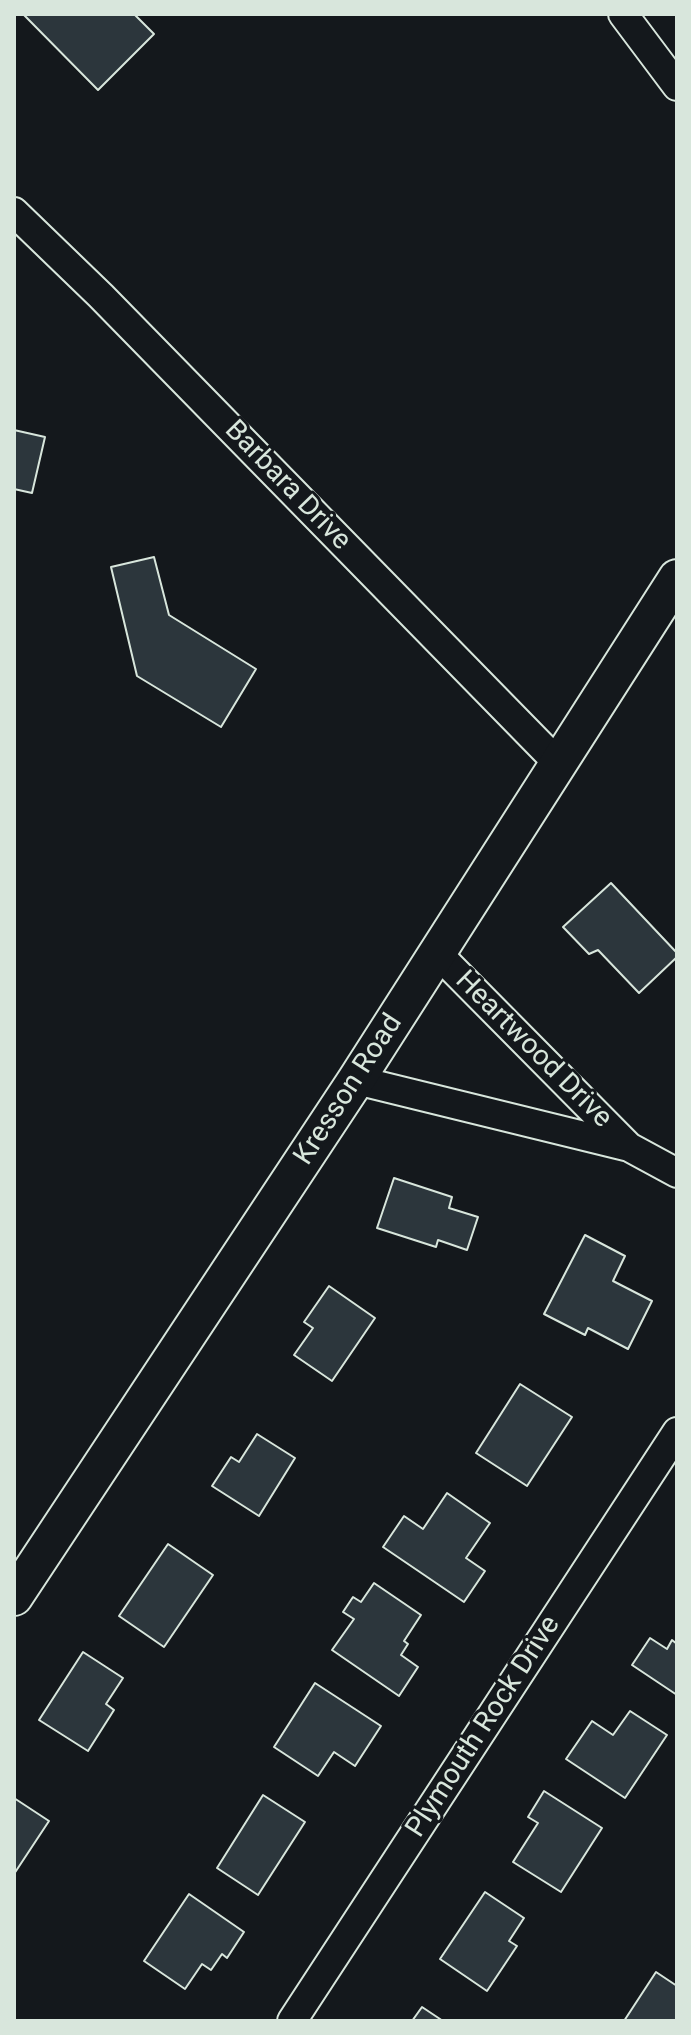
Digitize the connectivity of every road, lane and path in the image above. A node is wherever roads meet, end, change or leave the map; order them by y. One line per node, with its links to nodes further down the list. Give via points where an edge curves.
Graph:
1 (623, 14): 2 (street)
2 (677, 86)
3 (14, 212): 5 (street, Barbara Drive)
4 (677, 578): 5 (street, Kresson Road)
5 (557, 762): 6 (street, Kresson Road)
6 (437, 953): 7 (street, Kresson Road); 8 (street, Heartwood Drive)
7 (356, 1080): 8 (street, Heartwood Drive); 11 (street, Kresson Road)
8 (629, 1147): 9 (street, Heartwood Drive)
9 (677, 1173)
10 (677, 1432): 12 (street, Plymouth Rock Drive)
11 (14, 1597)
12 (292, 2021)

